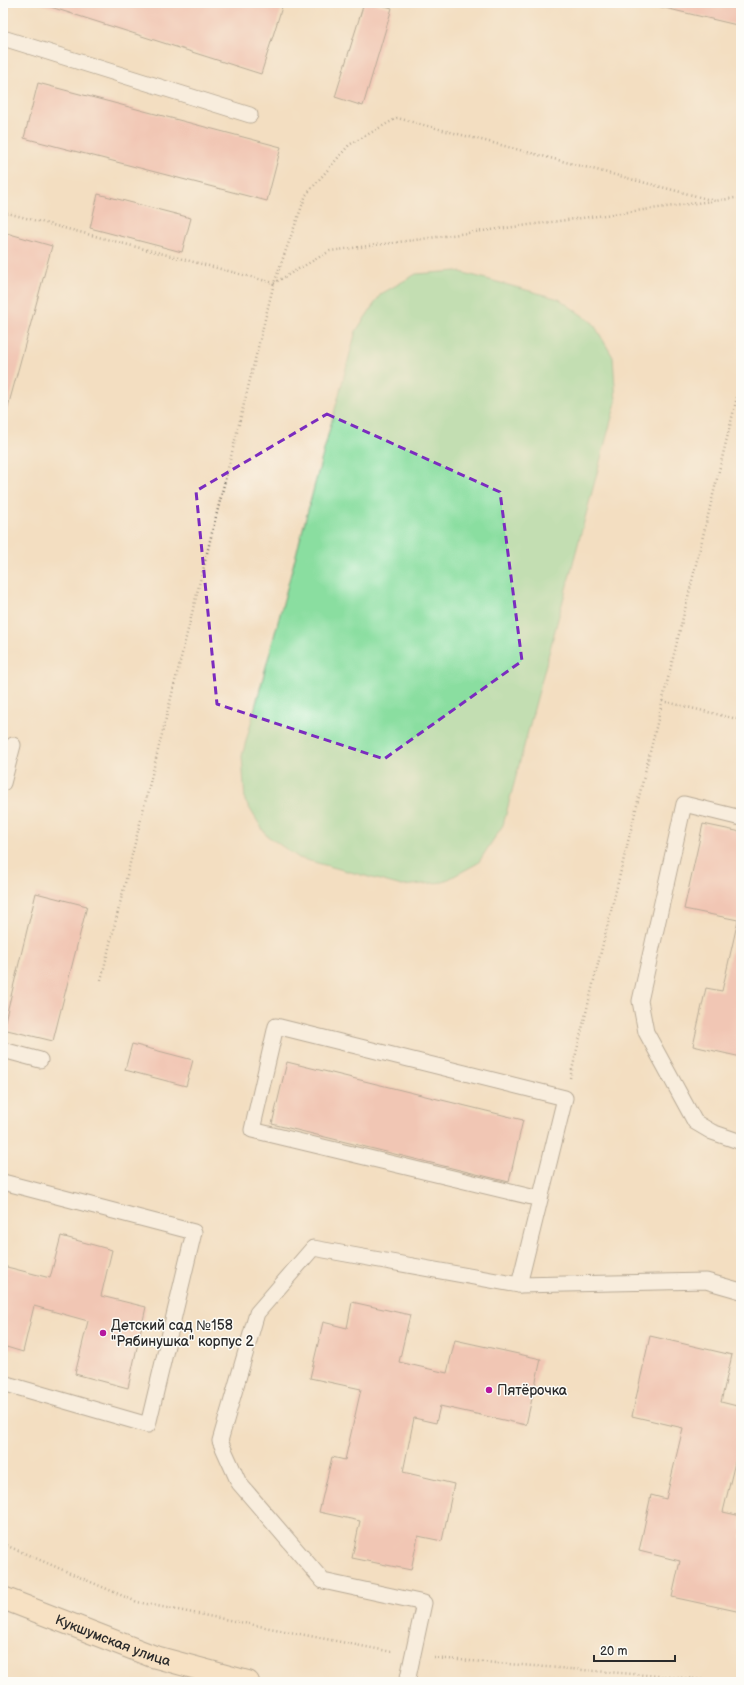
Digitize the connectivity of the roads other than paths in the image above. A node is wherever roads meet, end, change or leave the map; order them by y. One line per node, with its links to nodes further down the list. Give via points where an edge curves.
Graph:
1 (3, 38): 2 (lane)
2 (250, 115)
3 (13, 746): 4 (lane)
4 (3, 783)
5 (741, 818): 8 (lane, via 684,804 640,1001 646,1032 695,1122 712,1132)
6 (3, 1050): 7 (lane)
7 (40, 1060)
8 (741, 1142)
9 (3, 1182): 13 (lane, via 194,1232 148,1425)
10 (540, 1199): 10 (lane, via 252,1130 276,1026 565,1098); 11 (lane)
11 (519, 1285): 12 (lane, via 706,1281); 16 (lane, via 313,1248 257,1313 222,1433 220,1441 239,1483 324,1580 424,1603)
12 (741, 1291)
13 (3, 1384)
14 (3, 1598): 15 (street, Кукшумская улица, via 152,1656)
15 (248, 1682)
16 (407, 1682)

